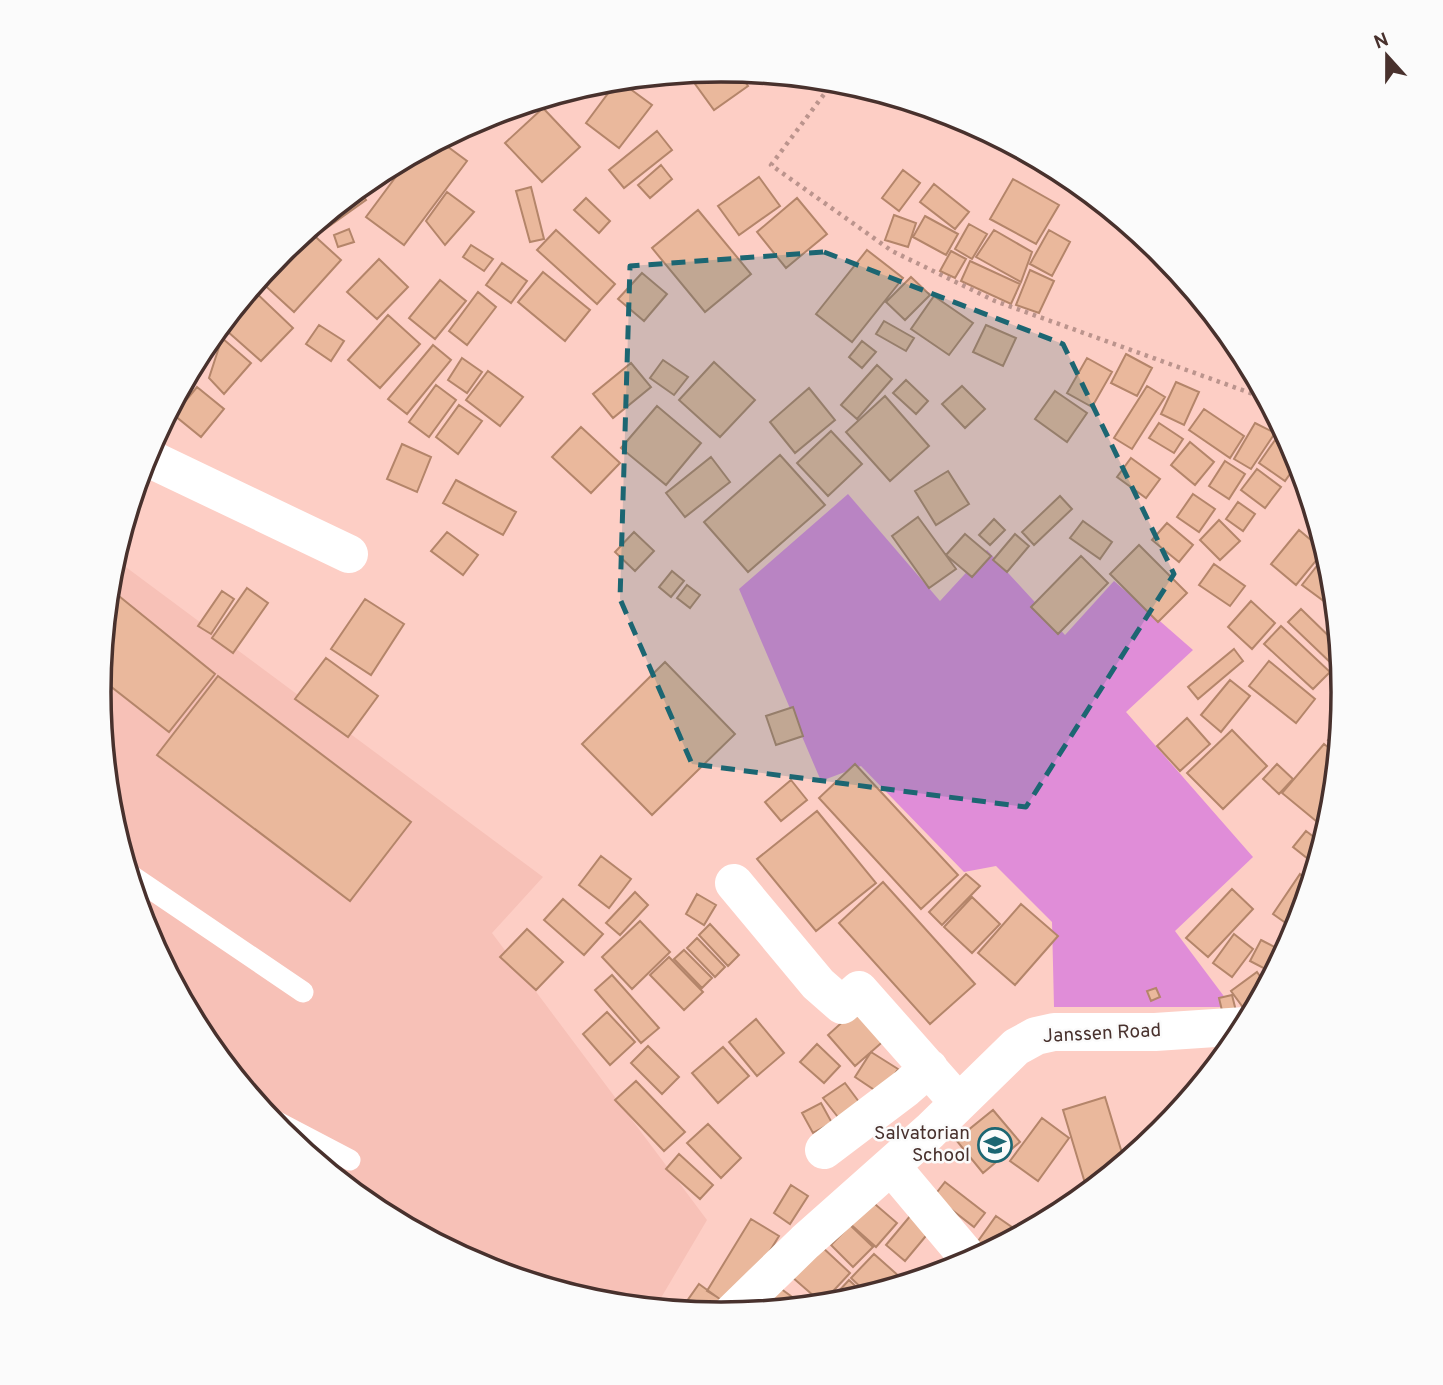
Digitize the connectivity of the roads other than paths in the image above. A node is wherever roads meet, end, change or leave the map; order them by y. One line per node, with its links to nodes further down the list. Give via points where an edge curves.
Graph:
1 (157, 462): 2 (street)
2 (349, 554)
3 (142, 883): 5 (lane)
4 (734, 883): 7 (street, via 818,984 842,1005 859,990)
5 (303, 992)
6 (1232, 1027): 8 (street, Janssen Road, via 1036,1036 1016,1047)
7 (929, 1068): 8 (street); 10 (street)
8 (958, 1102): 12 (street, Janssen Road)
9 (301, 1134): 11 (lane)
10 (824, 1150)
11 (350, 1160)
12 (892, 1167): 13 (street); 14 (street, Janssen Road)
13 (964, 1252)
14 (743, 1302)

